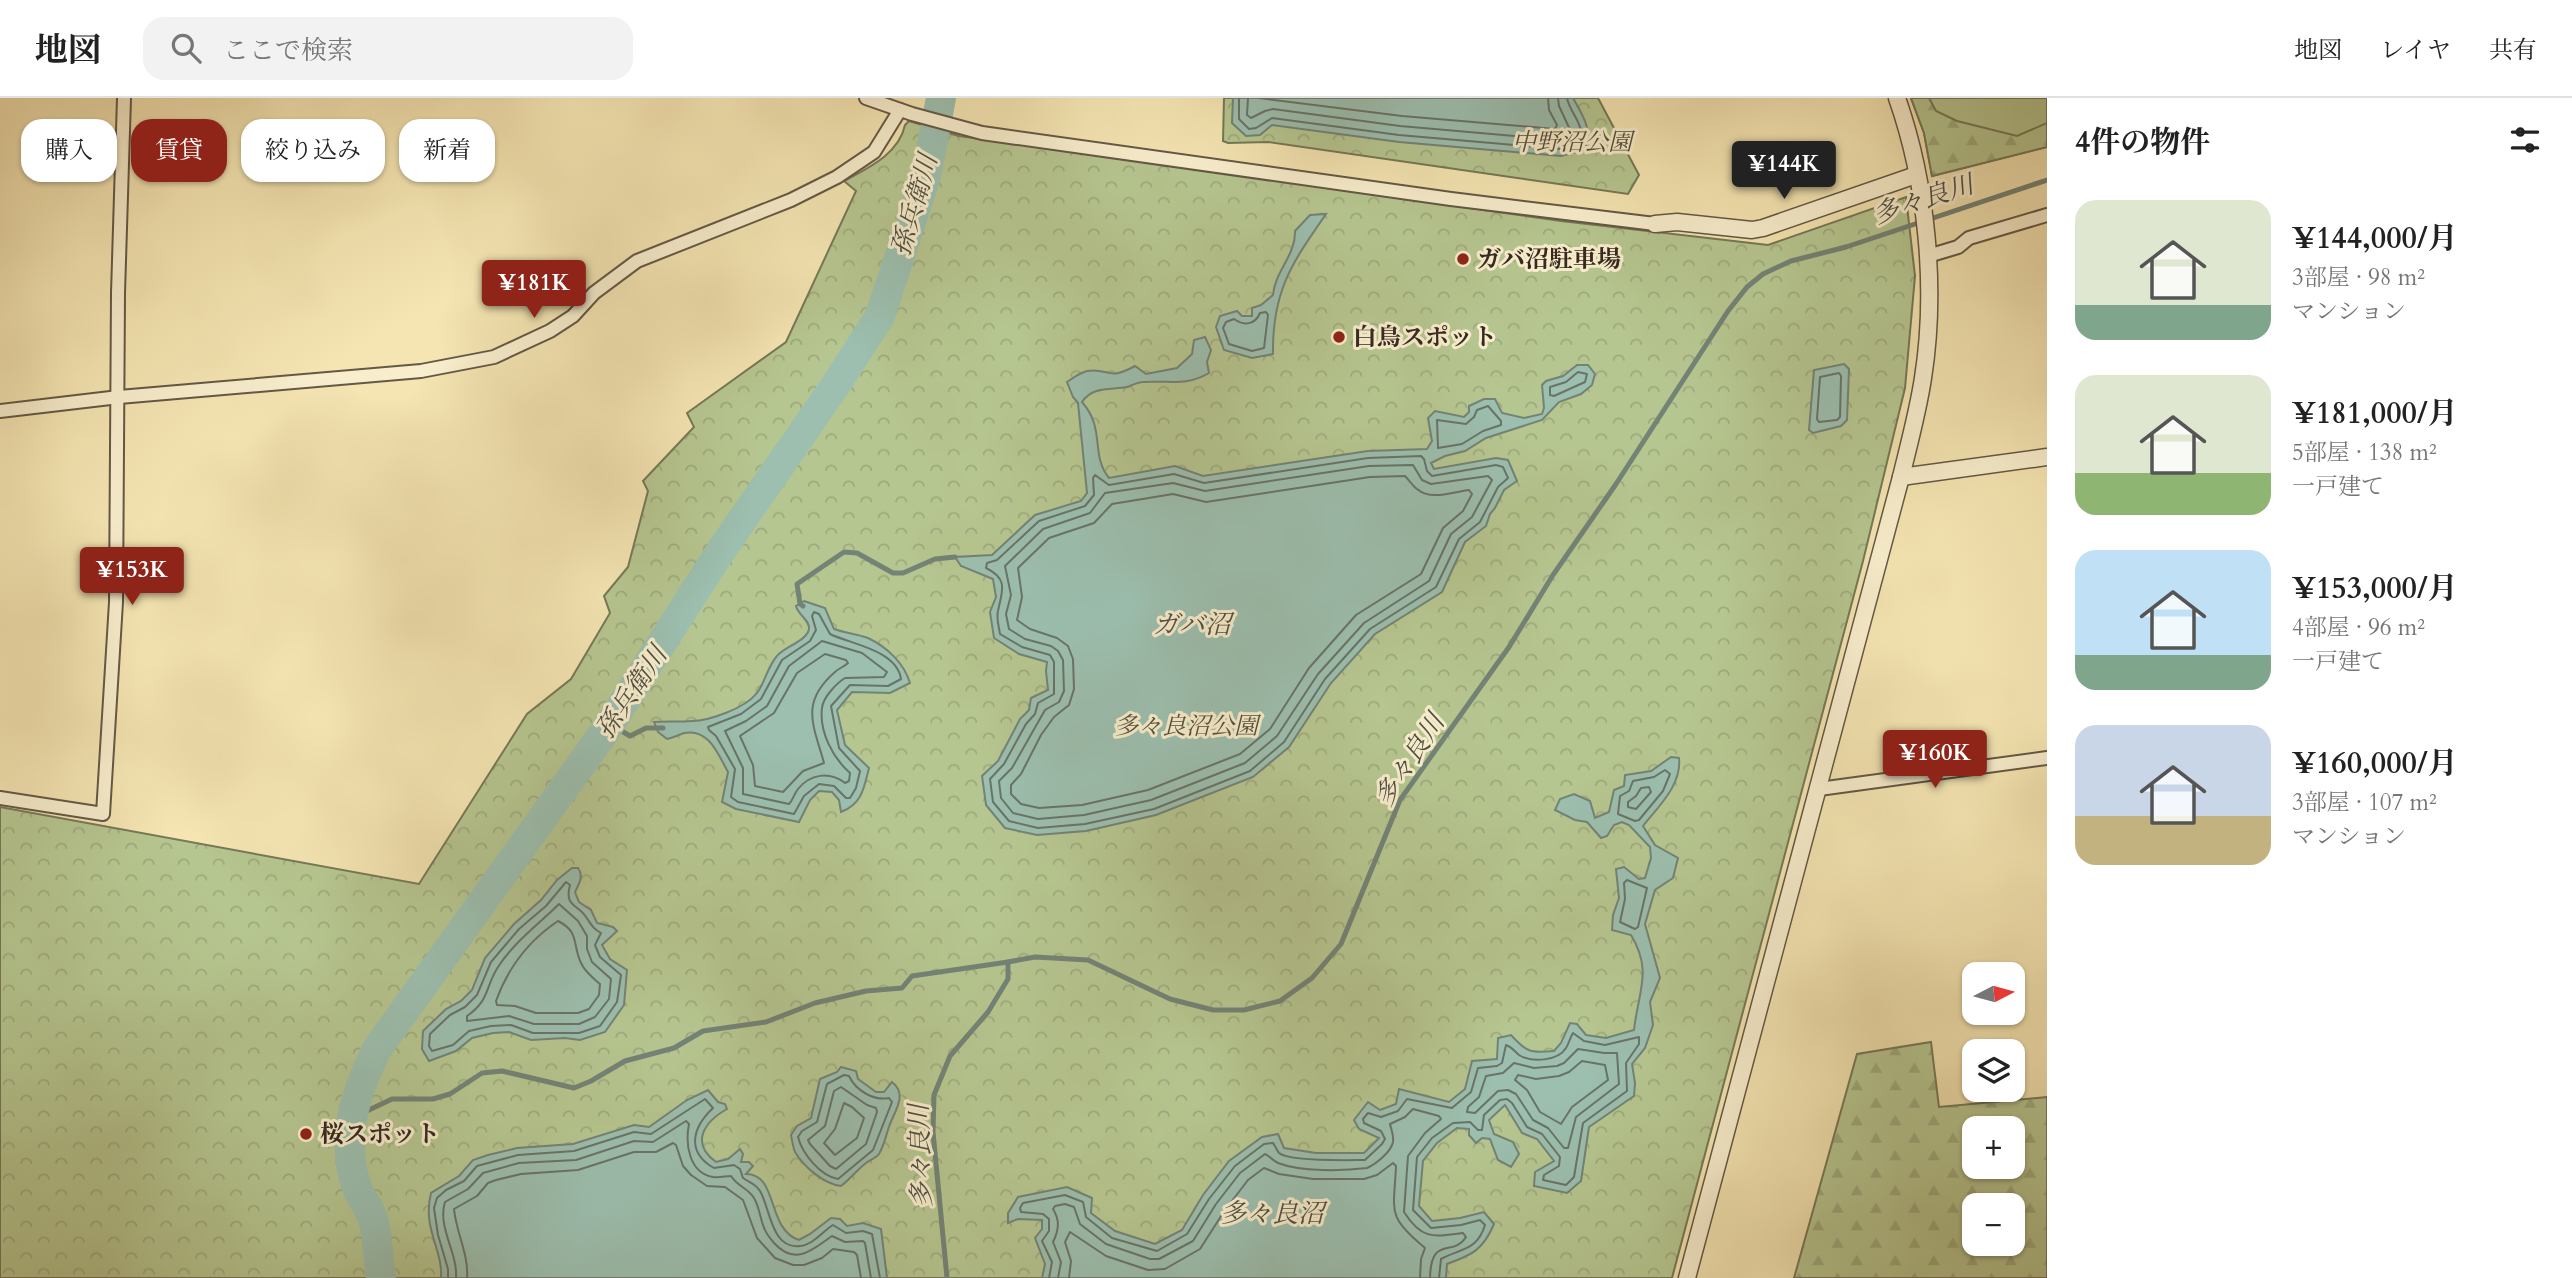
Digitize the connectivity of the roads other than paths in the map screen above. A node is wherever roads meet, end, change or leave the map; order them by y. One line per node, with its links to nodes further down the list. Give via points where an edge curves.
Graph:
1 (124, 98): 9 (street)
2 (866, 98): 4 (street)
3 (1897, 98): 5 (street)
4 (906, 112): 7 (street, via 995,135); 9 (street, via 874,152 837,177 637,261 594,293 573,316 494,357 421,371)
5 (1916, 175): 7 (street, via 1763,228); 8 (street)
6 (2047, 215): 8 (street, via 1969,238 1958,247)
7 (1654, 224)
8 (1928, 252): 12 (street, via 1923,376)
9 (119, 397): 10 (street); 15 (street, via 116,602 103,814)
10 (0, 411)
11 (2047, 457): 12 (street)
12 (1901, 477): 14 (street)
13 (2047, 758): 14 (street)
14 (1819, 789): 16 (street)
15 (0, 798)
16 (1687, 1278)

